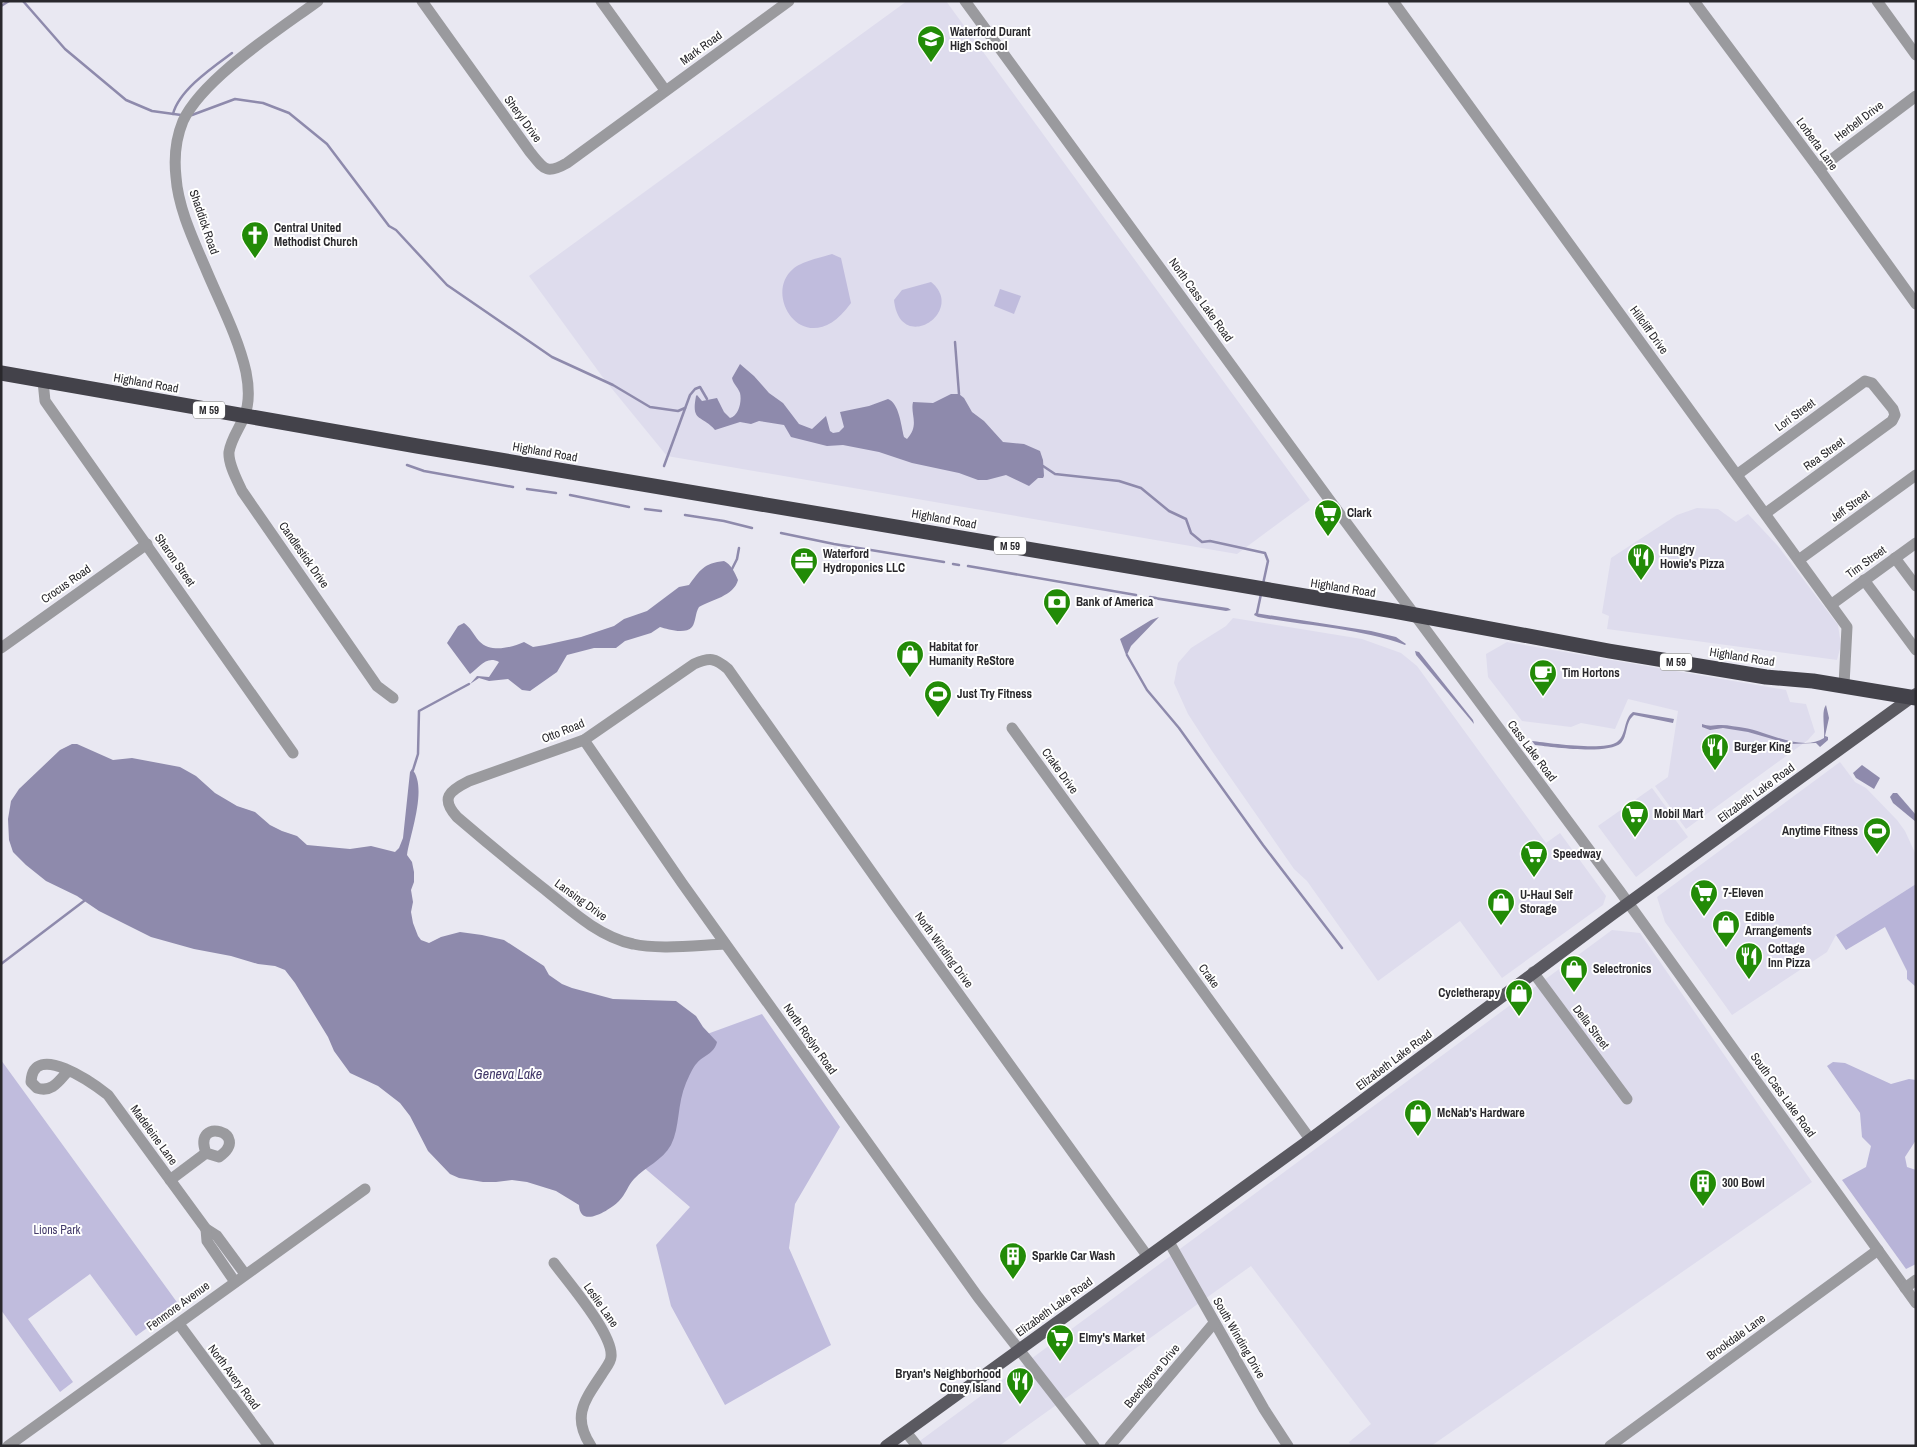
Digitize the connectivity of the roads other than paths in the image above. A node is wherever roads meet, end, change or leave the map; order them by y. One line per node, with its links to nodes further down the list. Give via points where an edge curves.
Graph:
1 (318, 1): 18 (street, Shaddick Road, via 228,68 205,90 183,121 178,138 176,178 181,204 239,348 249,391)
2 (422, 1): 12 (street, Sheryl Drive, via 543,168 550,170 562,166)
3 (600, 1): 10 (street)
4 (965, 1): 29 (street, North Cass Lake Road)
5 (1393, 1): 19 (street, Hillcliff Drive)
6 (1694, 1): 13 (street, Lorberta Lane)
7 (1876, 1): 9 (street)
8 (784, 3): 10 (street, Mark Road)
9 (1916, 55)
10 (665, 90): 12 (street, Mark Road)
11 (1916, 96): 13 (street, Herbell Drive)
12 (628, 117)
13 (1819, 169): 14 (street, Lorberta Lane)
14 (1916, 304)
15 (1, 373): 16 (highway, Highland Road / M 59)
16 (43, 381): 18 (highway, Highland Road / M 59); 23 (street, Sharon Street, via 45,401)
17 (1869, 381): 19 (street, Lori Street); 21 (street, Rea Street, via 1894,410 1892,421)
18 (245, 416): 29 (highway, Highland Road / M 59); 35 (street, Candlestick Drive, via 229,452 242,491 377,686)
19 (1738, 474): 21 (street, Hillcliff Drive)
20 (1916, 475): 25 (street, Jeff Street)
21 (1766, 513): 25 (street, Hillcliff Drive)
22 (1916, 543): 24 (street, Tim Street)
23 (147, 544): 30 (street, Crocus Road); 38 (street, Sharon Street)
24 (1895, 558): 26 (street, Tim Street); 27 (street)
25 (1800, 559): 28 (street, Hillcliff Drive)
26 (1864, 580): 28 (street, Tim Street); 31 (street)
27 (1916, 586)
28 (1832, 604): 33 (street, Hillcliff Drive, via 1848,627)
29 (1415, 615): 33 (highway, Highland Road / M 59, via 1696,666); 41 (street, Cass Lake Road)
30 (3, 643)
31 (1916, 650)
32 (718, 660): 37 (street, Otto Road, via 694,664); 53 (street, North Winding Drive, via 728,669)
33 (1844, 686): 34 (highway, Highland Road / M 59)
34 (1914, 696): 41 (main road, Elizabeth Lake Road)
35 (393, 698)
36 (1012, 728): 40 (street, Crake Drive)
37 (584, 740): 39 (street, Otto Road, via 469,781 456,788 447,799); 42 (street, North Roslyn Road)
38 (293, 753)
39 (449, 808): 42 (street, Lansing Drive, via 527,876 598,930 633,944 670,947)
40 (1086, 829): 46 (street, Crake)
41 (1628, 903): 43 (main road, Elizabeth Lake Road); 52 (street, South Cass Lake Road)
42 (725, 944): 62 (street, North Roslyn Road)
43 (1534, 972): 45 (street, Della Street); 46 (main road, Elizabeth Lake Road)
44 (68, 1071): 48 (street, Madeleine Lane, via 94,1083 108,1095)
45 (1627, 1099)
46 (1310, 1139): 50 (main road, Elizabeth Lake Road)
47 (206, 1153): 48 (street)
48 (170, 1180): 51 (street, Madeleine Lane, via 206,1229 217,1236)
49 (365, 1190): 55 (street, Fenmore Avenue)
50 (1169, 1242): 53 (main road, Elizabeth Lake Road); 61 (street, South Winding Drive)
51 (220, 1250): 55 (street, Madeleine Lane); 57 (street, Madeleine Lane)
52 (1878, 1250): 58 (street, South Cass Lake Road); 72 (street, Brookdale Lane)
53 (1148, 1257): 62 (main road, Elizabeth Lake Road)
54 (554, 1263): 66 (street, Leslie Lane, via 609,1342 611,1357 586,1399 580,1423)
55 (245, 1274): 57 (street, Fenmore Avenue)
56 (1916, 1280): 58 (street)
57 (235, 1282): 60 (street, Fenmore Avenue)
58 (1905, 1288): 59 (street, South Cass Lake Road)
59 (1916, 1303)
60 (179, 1324): 64 (street, Fenmore Avenue); 65 (street, North Avery Road)
61 (1214, 1324): 70 (street, Beechgrove Drive); 71 (street, South Winding Drive)
62 (1019, 1350): 63 (main road, Elizabeth Lake Road); 69 (street, North Roslyn Road)
63 (906, 1432): 67 (main road, Elizabeth Lake Road); 68 (street)
64 (8, 1446)
65 (268, 1446)
66 (590, 1446)
67 (886, 1446)
68 (917, 1446)
69 (1094, 1446)
70 (1110, 1446)
71 (1288, 1446)
72 (1610, 1446)

